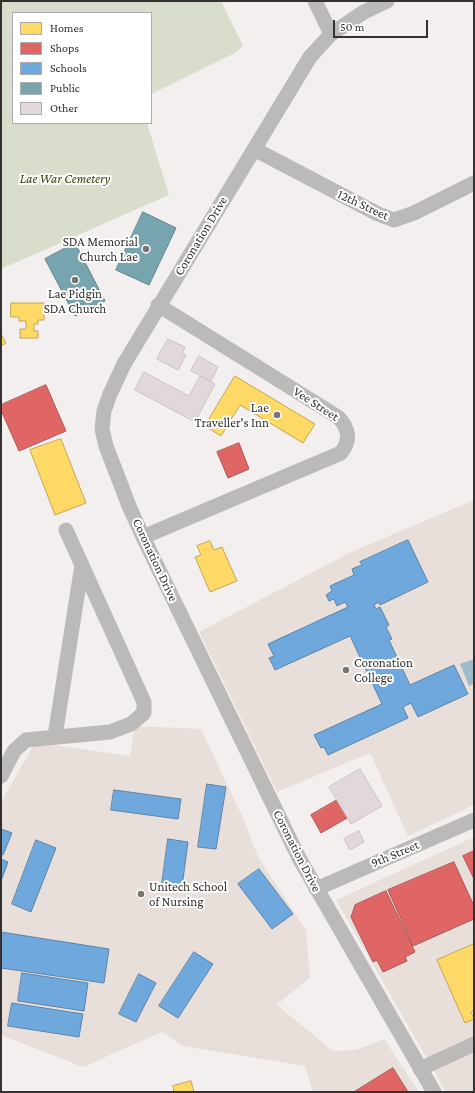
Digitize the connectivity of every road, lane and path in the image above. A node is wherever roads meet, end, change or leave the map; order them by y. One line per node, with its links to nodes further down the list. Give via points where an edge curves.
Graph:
1 (315, 1): 3 (street)
2 (387, 1): 3 (street, Coronation Drive, via 364,12)
3 (331, 34): 4 (street, Coronation Drive, via 310,57)
4 (254, 149): 5 (street, 12th Street, via 394,220 414,213); 6 (street, Coronation Drive)
5 (474, 183)
6 (158, 305): 8 (street, Coronation Drive, via 110,394 104,411 102,429 106,446); 8 (street, Vee Street, via 338,417 344,423 348,435 341,453)
7 (66, 530): 9 (street)
8 (143, 537): 13 (street, Coronation Drive, via 292,844)
9 (82, 565): 10 (street); 10 (street, via 144,702 144,713 131,724 110,732)
10 (54, 736): 11 (street, via 26,740 14,751)
11 (1, 776)
12 (474, 820): 13 (street, 9th Street)
13 (316, 888): 15 (street, Coronation Drive)
14 (474, 1044): 15 (street)
15 (420, 1069): 16 (street, Coronation Drive)
16 (434, 1092)

